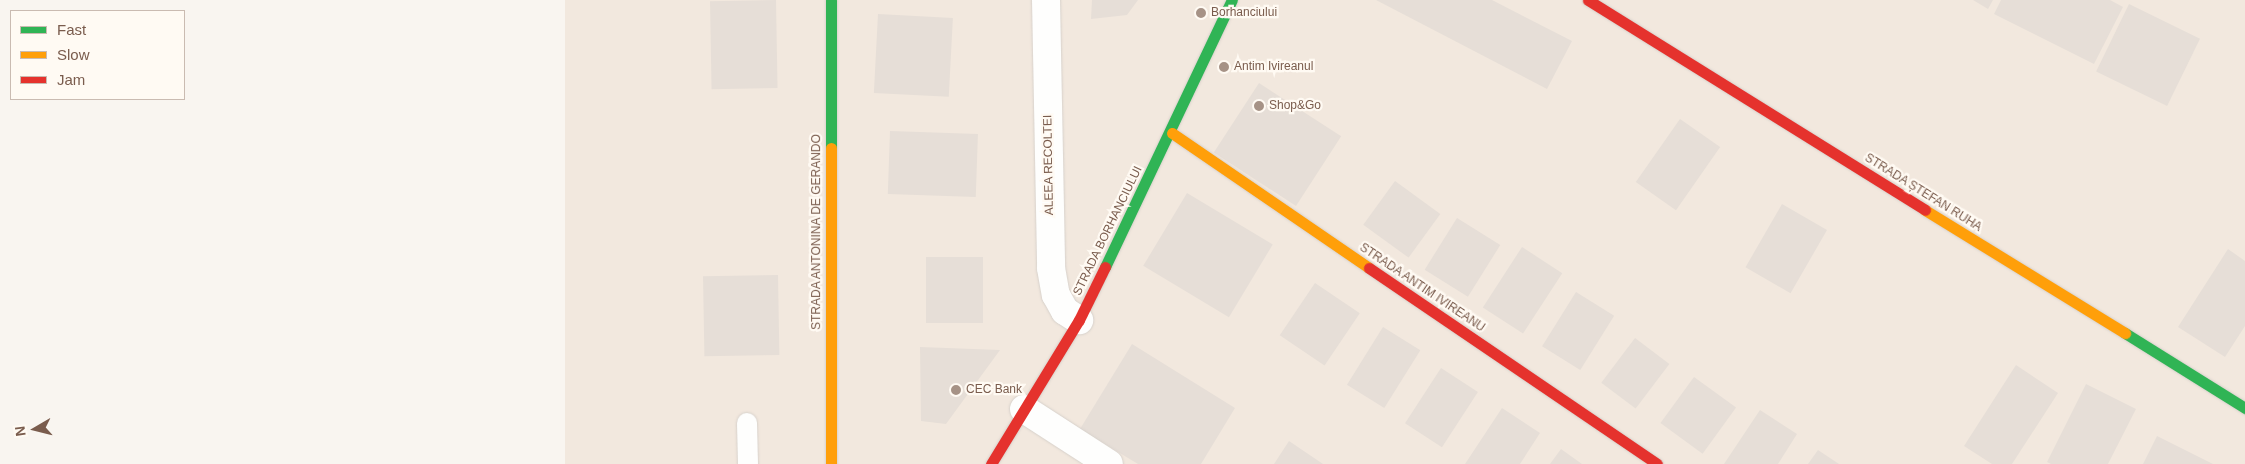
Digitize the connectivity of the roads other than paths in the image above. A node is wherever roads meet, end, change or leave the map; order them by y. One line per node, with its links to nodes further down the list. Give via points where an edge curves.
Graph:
1 (831, 0): 11 (street, STRADA ANTONINA DE GERANDO)
2 (1046, 0): 6 (street, ALEEA RECOLTEI, via 1051,268 1056,295 1065,311)
3 (1232, 0): 5 (street, STRADA BORHANCIULUI)
4 (1588, 0): 7 (street, STRADA ȘTEFAN RUHA)
5 (1172, 133): 6 (street, STRADA BORHANCIULUI); 14 (street, STRADA ANTIM IVIREANU)
6 (1079, 320): 8 (street, STRADA BORHANCIULUI)
7 (2245, 408)
8 (1024, 409): 12 (street, STRADA BORHANCIULUI); 13 (street)
9 (747, 423): 10 (lane)
10 (748, 464)
11 (831, 464)
12 (991, 464)
13 (1109, 464)
14 (1657, 464)

